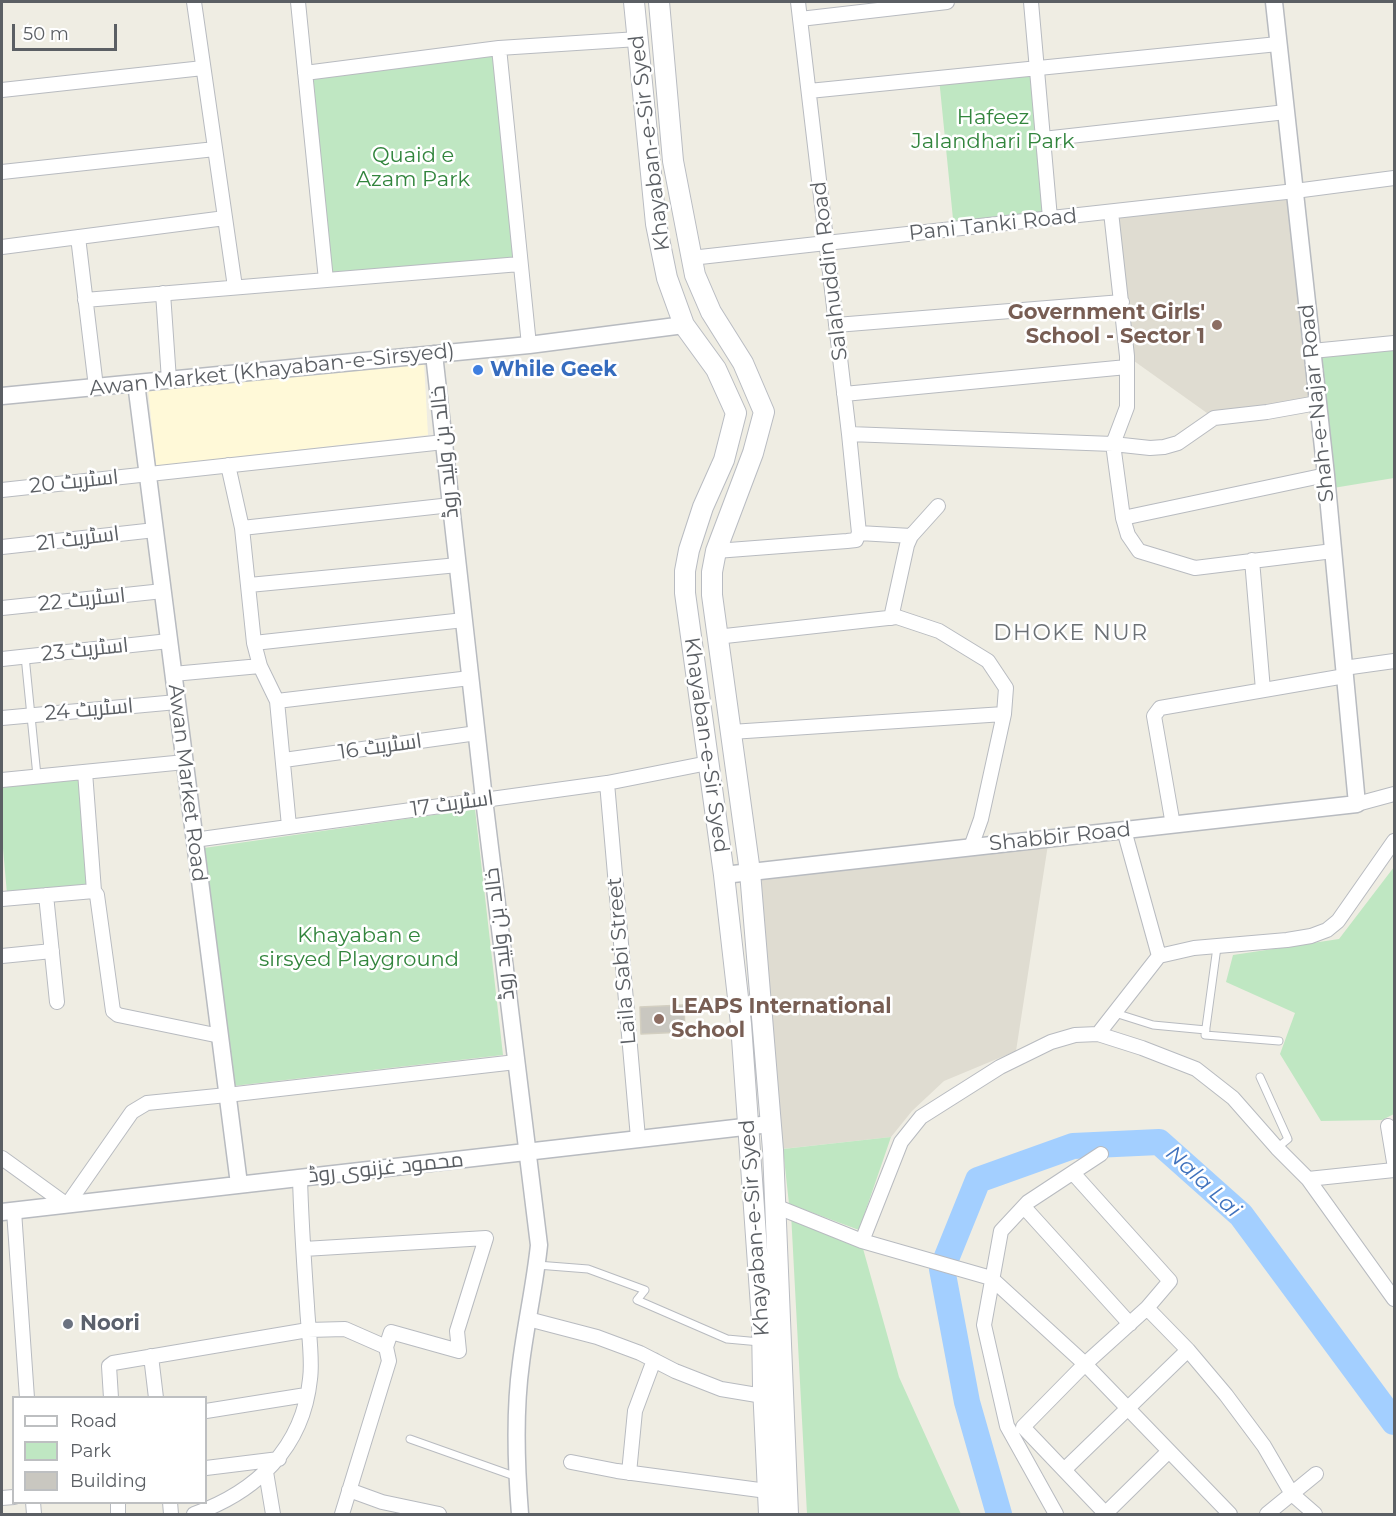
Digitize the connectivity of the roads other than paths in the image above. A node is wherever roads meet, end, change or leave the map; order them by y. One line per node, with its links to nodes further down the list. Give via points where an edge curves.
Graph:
1 (194, 2): 13 (street)
2 (297, 2): 15 (street)
3 (634, 2): 10 (main road, Khayaban-e-Sir Syed)
4 (659, 2): 30 (main road, Khayaban-e-Sir Syed, via 672,161)
5 (798, 2): 9 (street, Salahuddin Road)
6 (947, 2): 9 (street)
7 (1031, 2): 14 (street)
8 (1274, 2): 11 (street, Shah-e-Najar Road)
9 (800, 19): 17 (street, Salahuddin Road)
10 (638, 39): 12 (street); 37 (main road, Khayaban-e-Sir Syed, via 656,224 667,278)
11 (1278, 44): 14 (street); 18 (street, Shah-e-Najar Road)
12 (499, 48): 15 (street); 31 (street)
13 (203, 68): 16 (street); 20 (street)
14 (1037, 68): 17 (street); 19 (street)
15 (305, 73): 32 (street)
16 (2, 90)
17 (809, 91): 28 (street, Salahuddin Road)
18 (1286, 112): 19 (street); 23 (street, Shah-e-Najar Road)
19 (1043, 139): 26 (street)
20 (215, 149): 21 (street); 25 (street)
21 (2, 172)
22 (1395, 178): 23 (street, Pani Tanki Road)
23 (1294, 191): 24 (street, Pani Tanki Road); 41 (street, Shah-e-Najar Road)
24 (1111, 212): 26 (street, Pani Tanki Road); 36 (street)
25 (225, 218): 27 (street); 33 (street)
26 (1050, 218): 28 (street, Pani Tanki Road)
27 (78, 237): 29 (street); 35 (street)
28 (827, 243): 30 (street, Pani Tanki Road); 38 (street, Salahuddin Road)
29 (2, 247)
30 (691, 258): 65 (main road, Khayaban-e-Sir Syed, via 711,312 743,363 764,412)
31 (520, 264): 32 (street); 40 (street)
32 (326, 280): 33 (street)
33 (235, 287): 34 (street)
34 (163, 293): 35 (street); 44 (street)
35 (86, 300): 46 (street)
36 (1122, 302): 38 (street); 43 (street)
37 (684, 325): 40 (street, Awan Market (Khayaban-e-Sirsyed)); 94 (main road, Khayaban-e-Sir Syed, via 716,369 736,413 724,460 704,507 685,571)
38 (836, 325): 47 (street, Salahuddin Road)
39 (1395, 344): 41 (street)
40 (529, 345): 42 (street, Awan Market (Khayaban-e-Sirsyed))
41 (1312, 351): 49 (street, Shah-e-Najar Road)
42 (434, 354): 44 (street, Awan Market (Khayaban-e-Sirsyed)); 51 (street, خالد بن ولید روڈ)
43 (1127, 367): 47 (street); 52 (street, via 1127,408)
44 (169, 380): 45 (street, Awan Market (Khayaban-e-Sirsyed))
45 (136, 383): 46 (street, Awan Market (Khayaban-e-Sirsyed)); 54 (street, Awan Market Road)
46 (96, 387): 48 (street, Awan Market (Khayaban-e-Sirsyed))
47 (844, 394): 50 (street, Salahuddin Road)
48 (2, 396)
49 (1317, 403): 52 (street, via 1214,418 1178,443 1164,447); 55 (street, Shah-e-Najar Road)
50 (849, 434): 52 (street); 62 (street, Salahuddin Road)
51 (444, 442): 53 (street, اسٹریٹ 20); 57 (street, خالد بن ولید روڈ)
52 (1113, 444): 59 (street)
53 (228, 465): 54 (street, اسٹریٹ 20); 60 (street)
54 (147, 474): 56 (street, اسٹریٹ 20); 61 (street, Awan Market Road)
55 (1326, 475): 59 (street); 66 (street, Shah-e-Najar Road)
56 (2, 489)
57 (451, 505): 60 (street); 68 (street, خالد بن ولید روڈ)
58 (938, 506): 63 (street)
59 (1123, 518): 67 (street, via 1139,551 1195,568)
60 (242, 528): 69 (street)
61 (155, 530): 64 (street, اسٹریٹ 21); 70 (street, Awan Market Road)
62 (858, 536): 63 (street); 65 (street)
63 (911, 536): 72 (street)
64 (2, 547)
65 (717, 551): 74 (main road, Khayaban-e-Sir Syed, via 712,572)
66 (1333, 551): 67 (street); 81 (street, Shah-e-Najar Road)
67 (1252, 560): 84 (street)
68 (458, 565): 69 (street); 73 (street, خالد بن ولید روڈ)
69 (249, 585): 76 (street)
70 (163, 591): 71 (street, اسٹریٹ 22); 75 (street, Awan Market Road)
71 (2, 608)
72 (891, 618): 74 (street); 87 (street, via 939,631 988,661 1006,688)
73 (464, 620): 76 (street); 83 (street, خالد بن ولید روڈ)
74 (716, 637): 90 (main road, Khayaban-e-Sir Syed)
75 (169, 641): 77 (street, اسٹریٹ 23); 82 (street, Awan Market Road)
76 (254, 643): 80 (street)
77 (25, 656): 78 (street, اسٹریٹ 23); 88 (lane)
78 (2, 659)
79 (1395, 661): 81 (street)
80 (260, 666): 82 (street); 85 (street)
81 (1345, 672): 84 (street); 101 (street, Shah-e-Najar Road)
82 (173, 674): 86 (street, Awan Market Road)
83 (470, 678): 85 (street); 91 (street, خالد بن ولید روڈ)
84 (1263, 690): 102 (street, via 1156,711)
85 (277, 701): 92 (street)
86 (177, 702): 88 (street, اسٹریٹ 24); 93 (street, Awan Market Road)
87 (1004, 714): 90 (street); 107 (street)
88 (33, 715): 89 (street, اسٹریٹ 24); 96 (lane)
89 (2, 718)
90 (731, 732): 108 (main road, Khayaban-e-Sir Syed)
91 (477, 733): 92 (street, اسٹریٹ 16); 100 (street, خالد بن ولید روڈ)
92 (284, 760): 103 (street)
93 (184, 762): 95 (street); 105 (street, Awan Market Road)
94 (708, 763): 98 (street, اسٹریٹ 17); 109 (main road, Khayaban-e-Sir Syed)
95 (84, 772): 96 (street); 110 (street)
96 (37, 776): 97 (street)
97 (2, 780)
98 (607, 783): 100 (street, اسٹریٹ 17); 130 (street, Laila Sabi Street)
99 (1395, 794): 101 (street, Shabbir Road)
100 (484, 799): 103 (street, اسٹریٹ 17); 124 (street, خالد بن ولید روڈ)
101 (1357, 804): 102 (street, Shabbir Road)
102 (1173, 825): 104 (street, Shabbir Road)
103 (290, 826): 105 (street, اسٹریٹ 17)
104 (1124, 830): 107 (street, Shabbir Road); 117 (street)
105 (195, 840): 122 (street, Awan Market Road)
106 (1395, 841): 114 (street, via 1338,921 1327,930 1287,940)
107 (971, 847): 108 (street, Shabbir Road)
108 (750, 872): 109 (street, Shabbir Road); 127 (main road, Khayaban-e-Sir Syed)
109 (724, 875): 128 (main road, Khayaban-e-Sir Syed)
110 (94, 891): 112 (street); 122 (street, via 113,1011)
111 (2, 893): 113 (street)
112 (46, 895): 113 (street); 115 (street)
113 (2, 899)
114 (1217, 947): 117 (street); 120 (lane)
115 (52, 951): 116 (street); 118 (street)
116 (2, 956)
117 (1159, 956): 119 (street)
118 (57, 1002)
119 (1115, 1013): 120 (lane, via 1153,1025); 121 (street)
120 (1206, 1030): 123 (lane, via 1205,1035)
121 (1098, 1034): 131 (street, via 1196,1069 1233,1098); 145 (street, via 1051,1042 1000,1067 921,1117 902,1142)
122 (220, 1036): 126 (street, Awan Market Road)
123 (1279, 1041)
124 (516, 1062): 126 (street); 132 (street, خالد بن ولید روڈ)
125 (1260, 1077): 131 (lane, via 1288,1139)
126 (227, 1095): 140 (street, Awan Market Road); 141 (street, via 147,1103 132,1112)
127 (770, 1124): 128 (street, محمود غزنوی روڈ); 142 (main road, Khayaban-e-Sir Syed)
128 (748, 1126): 130 (street, محمود غزنوی روڈ); 154 (main road, Khayaban-e-Sir Syed)
129 (1388, 1126): 135 (street)
130 (638, 1138): 132 (street, محمود غزنوی روڈ)
131 (1277, 1148): 139 (street)
132 (526, 1152): 138 (street, محمود غزنوی روڈ); 147 (street, خالد بن ولید روڈ, via 539,1245)
133 (1101, 1154): 137 (street)
134 (2, 1158): 141 (street)
135 (1395, 1162)
136 (1395, 1170): 139 (street)
137 (1073, 1173): 143 (street); 150 (street, via 1170,1281)
138 (300, 1177): 140 (street, محمود غزنوی روڈ); 146 (street)
139 (1308, 1179): 149 (street)
140 (239, 1184): 141 (street, محمود غزنوی روڈ)
141 (67, 1205): 144 (street, محمود غزنوی روڈ)
142 (776, 1206): 145 (street); 187 (main road, Khayaban-e-Sir Syed)
143 (1024, 1207): 148 (street, via 1001,1231); 152 (street)
144 (8, 1212): 161 (street)
145 (866, 1243): 148 (street)
146 (304, 1249): 153 (street); 155 (street, via 486,1238 457,1331 459,1351 391,1332)
147 (537, 1265): 151 (street, خالد بن ولید روڈ); 154 (lane, via 588,1269 645,1290 637,1300 727,1339)
148 (985, 1276): 159 (street); 188 (street, via 984,1325 1007,1426)
149 (1395, 1299)
150 (1147, 1308): 152 (street); 156 (street)
151 (528, 1319): 158 (street, via 597,1337); 176 (street, خالد بن ولید روڈ, via 516,1412)
152 (1130, 1323): 159 (street)
153 (308, 1330): 155 (street, via 345,1329); 157 (street); 160 (street, via 310,1379)
154 (762, 1343): 164 (main road, Khayaban-e-Sir Syed)
155 (386, 1347): 177 (street, via 389,1361)
156 (1188, 1350): 165 (street); 179 (street, via 1264,1446)
157 (151, 1356): 162 (street, via 112,1363); 163 (street)
158 (654, 1360): 164 (street, via 721,1389); 174 (street, via 635,1411)
159 (1085, 1364): 165 (street); 172 (street, via 1023,1427)
160 (306, 1395): 166 (street); 169 (street, via 301,1417)
161 (27, 1396)
162 (111, 1396)
163 (156, 1396)
164 (763, 1396): 178 (main road, Khayaban-e-Sir Syed)
165 (1128, 1408): 168 (street); 172 (street)
166 (207, 1411)
167 (410, 1439): 176 (lane)
168 (1169, 1451): 181 (street); 189 (street)
169 (279, 1458): 171 (street); 173 (street)
170 (572, 1462): 174 (street)
171 (207, 1468)
172 (1064, 1470): 181 (street)
173 (266, 1472): 180 (street, via 217,1506); 182 (street)
174 (629, 1473): 178 (street)
175 (1316, 1474): 179 (street)
176 (517, 1477): 185 (street, خالد بن ولید روڈ)
177 (349, 1490): 183 (street); 184 (street)
178 (767, 1491): 186 (main road, Khayaban-e-Sir Syed)
179 (1292, 1494): 190 (street); 191 (street)
180 (198, 1514)
181 (1106, 1514)
182 (273, 1515)
183 (342, 1515)
184 (439, 1515)
185 (520, 1515)
186 (769, 1515)
187 (788, 1515)
188 (1056, 1515)
189 (1230, 1515)
190 (1268, 1515)
191 (1316, 1515)

